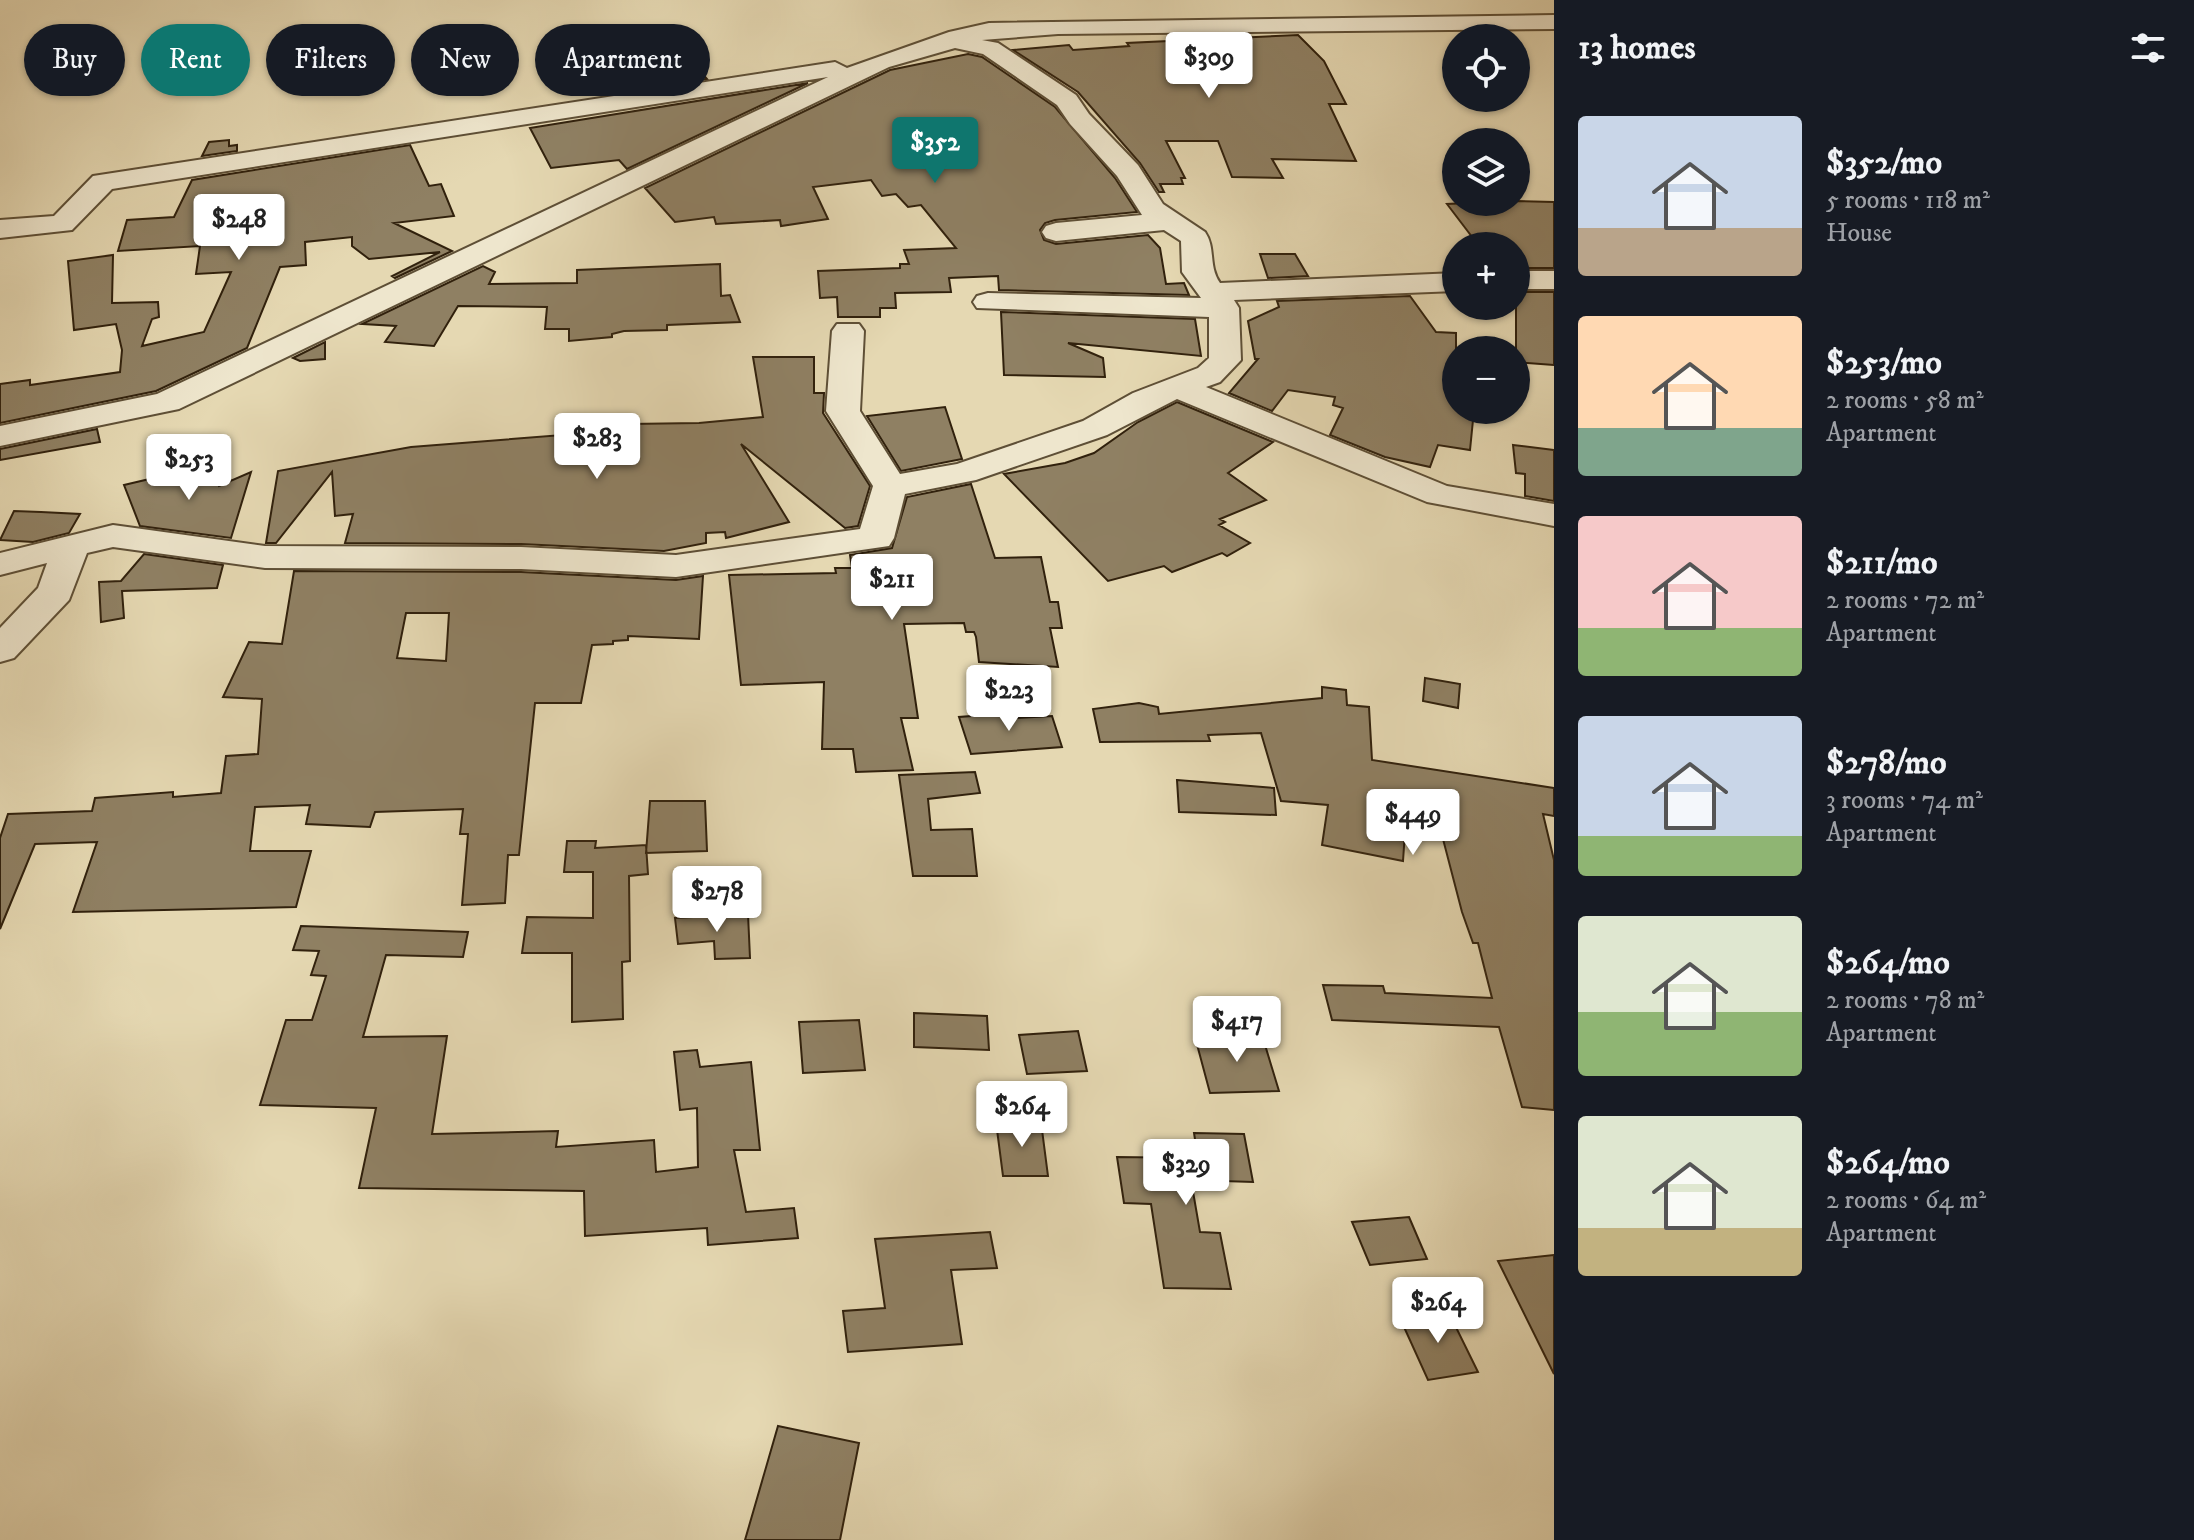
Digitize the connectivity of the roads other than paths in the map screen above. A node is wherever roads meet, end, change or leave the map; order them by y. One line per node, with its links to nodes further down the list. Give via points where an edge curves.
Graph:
1 (1224, 0): 5 (street)
2 (1318, 0): 3 (street)
3 (1329, 22): 4 (street); 5 (street)
4 (1554, 22)
5 (1235, 23): 6 (street, via 989,30)
6 (957, 37): 7 (street); 8 (street, via 965,44 990,48 1067,100 1128,171 1153,210)
7 (880, 62): 9 (street, via 103,182 62,224); 18 (street, via 167,402)
8 (1168, 221): 10 (street); 14 (street, via 1195,238 1197,272)
9 (0, 229)
10 (1056, 232)
11 (1530, 280): 12 (street)
12 (1554, 280)
13 (1442, 283): 14 (street)
14 (1219, 300): 15 (street); 17 (street, via 1225,360 1209,375)
15 (988, 302)
16 (848, 331): 19 (street, via 843,411)
17 (1177, 387): 19 (street, via 1095,428 964,473); 20 (street, via 1439,495)
18 (0, 436)
19 (890, 486): 21 (street, via 876,538 676,566 521,558 265,557 113,536)
20 (1554, 515)
21 (71, 547): 22 (street); 23 (street, via 56,592)
22 (0, 564)
23 (0, 650)

